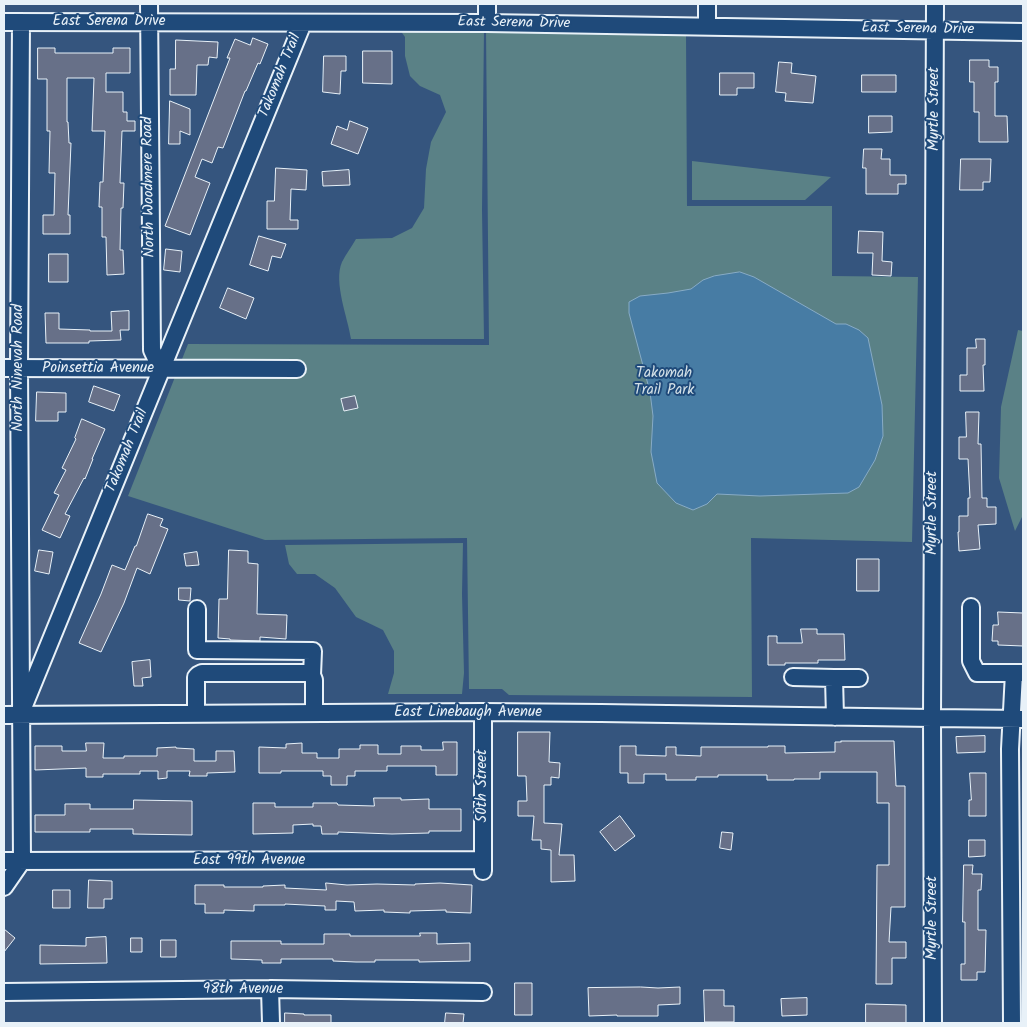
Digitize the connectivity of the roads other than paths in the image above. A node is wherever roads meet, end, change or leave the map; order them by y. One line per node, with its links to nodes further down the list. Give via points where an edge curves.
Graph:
1 (149, 4): 7 (street, North Woodmere Road)
2 (487, 4): 9 (street)
3 (707, 4): 10 (street)
4 (935, 4): 11 (street, Myrtle Street)
5 (4, 22): 6 (street, East Serena Drive)
6 (20, 22): 7 (street, East Serena Drive); 13 (street, North Ninevah Road)
7 (149, 22): 8 (street, East Serena Drive); 14 (street, North Woodmere Road, via 152,350)
8 (303, 23): 9 (street, East Serena Drive); 14 (street, Takomah Trail)
9 (487, 23): 10 (street, East Serena Drive)
10 (707, 26): 11 (street, East Serena Drive)
11 (935, 30): 12 (street, East Serena Drive); 31 (street, Myrtle Street)
12 (1023, 32)
13 (12, 368): 14 (street, Poinsettia Avenue); 27 (street, North Ninevah Road)
14 (161, 369): 15 (street, Poinsettia Avenue); 27 (street, Takomah Trail)
15 (297, 369)
16 (971, 607): 19 (street, via 971,661 977,673)
17 (197, 610): 18 (street)
18 (197, 650): 20 (street); 21 (street, via 313,651)
19 (1019, 673): 32 (street)
20 (198, 674): 21 (street, via 308,673); 28 (street)
21 (312, 676): 26 (street)
22 (793, 677): 23 (street)
23 (834, 678): 24 (street); 30 (street)
24 (859, 678)
25 (483, 712): 26 (street, East Linebaugh Avenue); 30 (street, East Linebaugh Avenue); 36 (street, 50th Street)
26 (314, 713): 28 (street, East Linebaugh Avenue)
27 (20, 714): 28 (street, East Linebaugh Avenue); 29 (street, East Linebaugh Avenue); 34 (street, Takomah Trail)
28 (196, 714)
29 (4, 715)
30 (835, 717): 31 (street, East Linebaugh Avenue)
31 (932, 718): 32 (street, East Linebaugh Avenue); 42 (street, Myrtle Street)
32 (1017, 718): 33 (street)
33 (1017, 749): 43 (street)
34 (22, 861): 35 (street, East 99th Avenue); 36 (street, East 99th Avenue); 37 (street)
35 (4, 862)
36 (483, 866)
37 (4, 887)
38 (270, 989): 39 (street, 98th Avenue); 40 (street, 98th Avenue); 41 (street)
39 (4, 992)
40 (483, 992)
41 (271, 1023)
42 (933, 1023)
43 (1012, 1023)

